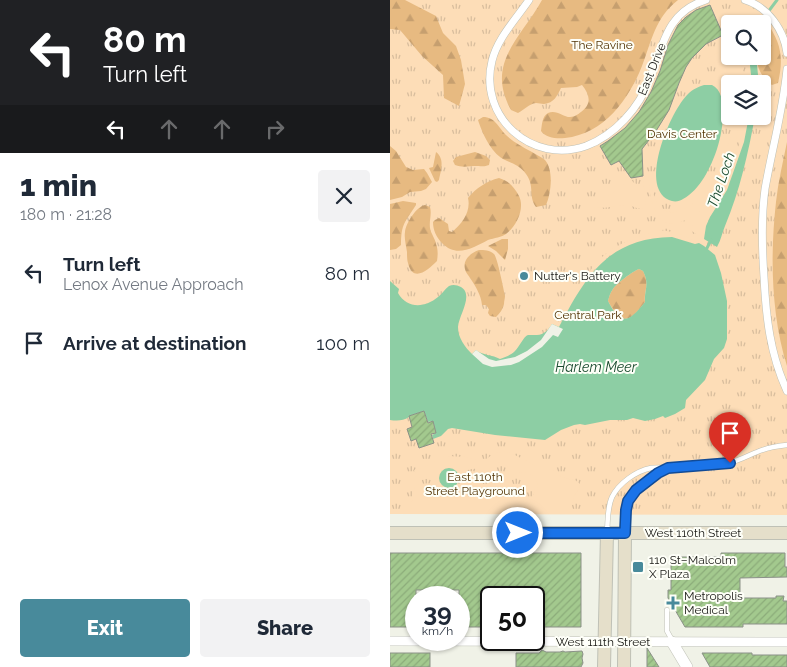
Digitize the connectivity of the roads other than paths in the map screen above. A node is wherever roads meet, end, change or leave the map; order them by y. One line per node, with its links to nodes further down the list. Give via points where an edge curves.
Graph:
1 (528, 0): 2 (street, East Drive, via 494,53 490,74 492,96 499,114 513,132 534,144 559,150 596,142 626,118 649,82 674,21 689,7)
2 (706, 0)
3 (745, 0): 4 (street, via 769,16 780,30)
4 (787, 53)
5 (787, 69): 6 (street, via 762,222 768,328 773,354)
6 (787, 392)
7 (787, 445): 8 (lane, via 764,449 721,464)
8 (668, 468): 10 (lane, via 650,468 620,486 610,504); 11 (lane, via 649,479 628,501)
9 (390, 533): 10 (main road, West 110th Street)
10 (607, 533): 11 (main road, West 110th Street); 15 (main road)
11 (625, 533): 12 (main road, West 110th Street); 16 (main road)
12 (787, 533)
13 (667, 610): 17 (lane, via 667,631)
14 (390, 641): 15 (street, West 111th Street)
15 (604, 642): 16 (street, West 111th Street); 19 (main road)
16 (624, 642): 17 (street, West 111th Street); 20 (main road)
17 (672, 642): 18 (street, West 111th Street); 21 (street)
18 (787, 642)
19 (604, 667)
20 (624, 667)
21 (687, 667)

